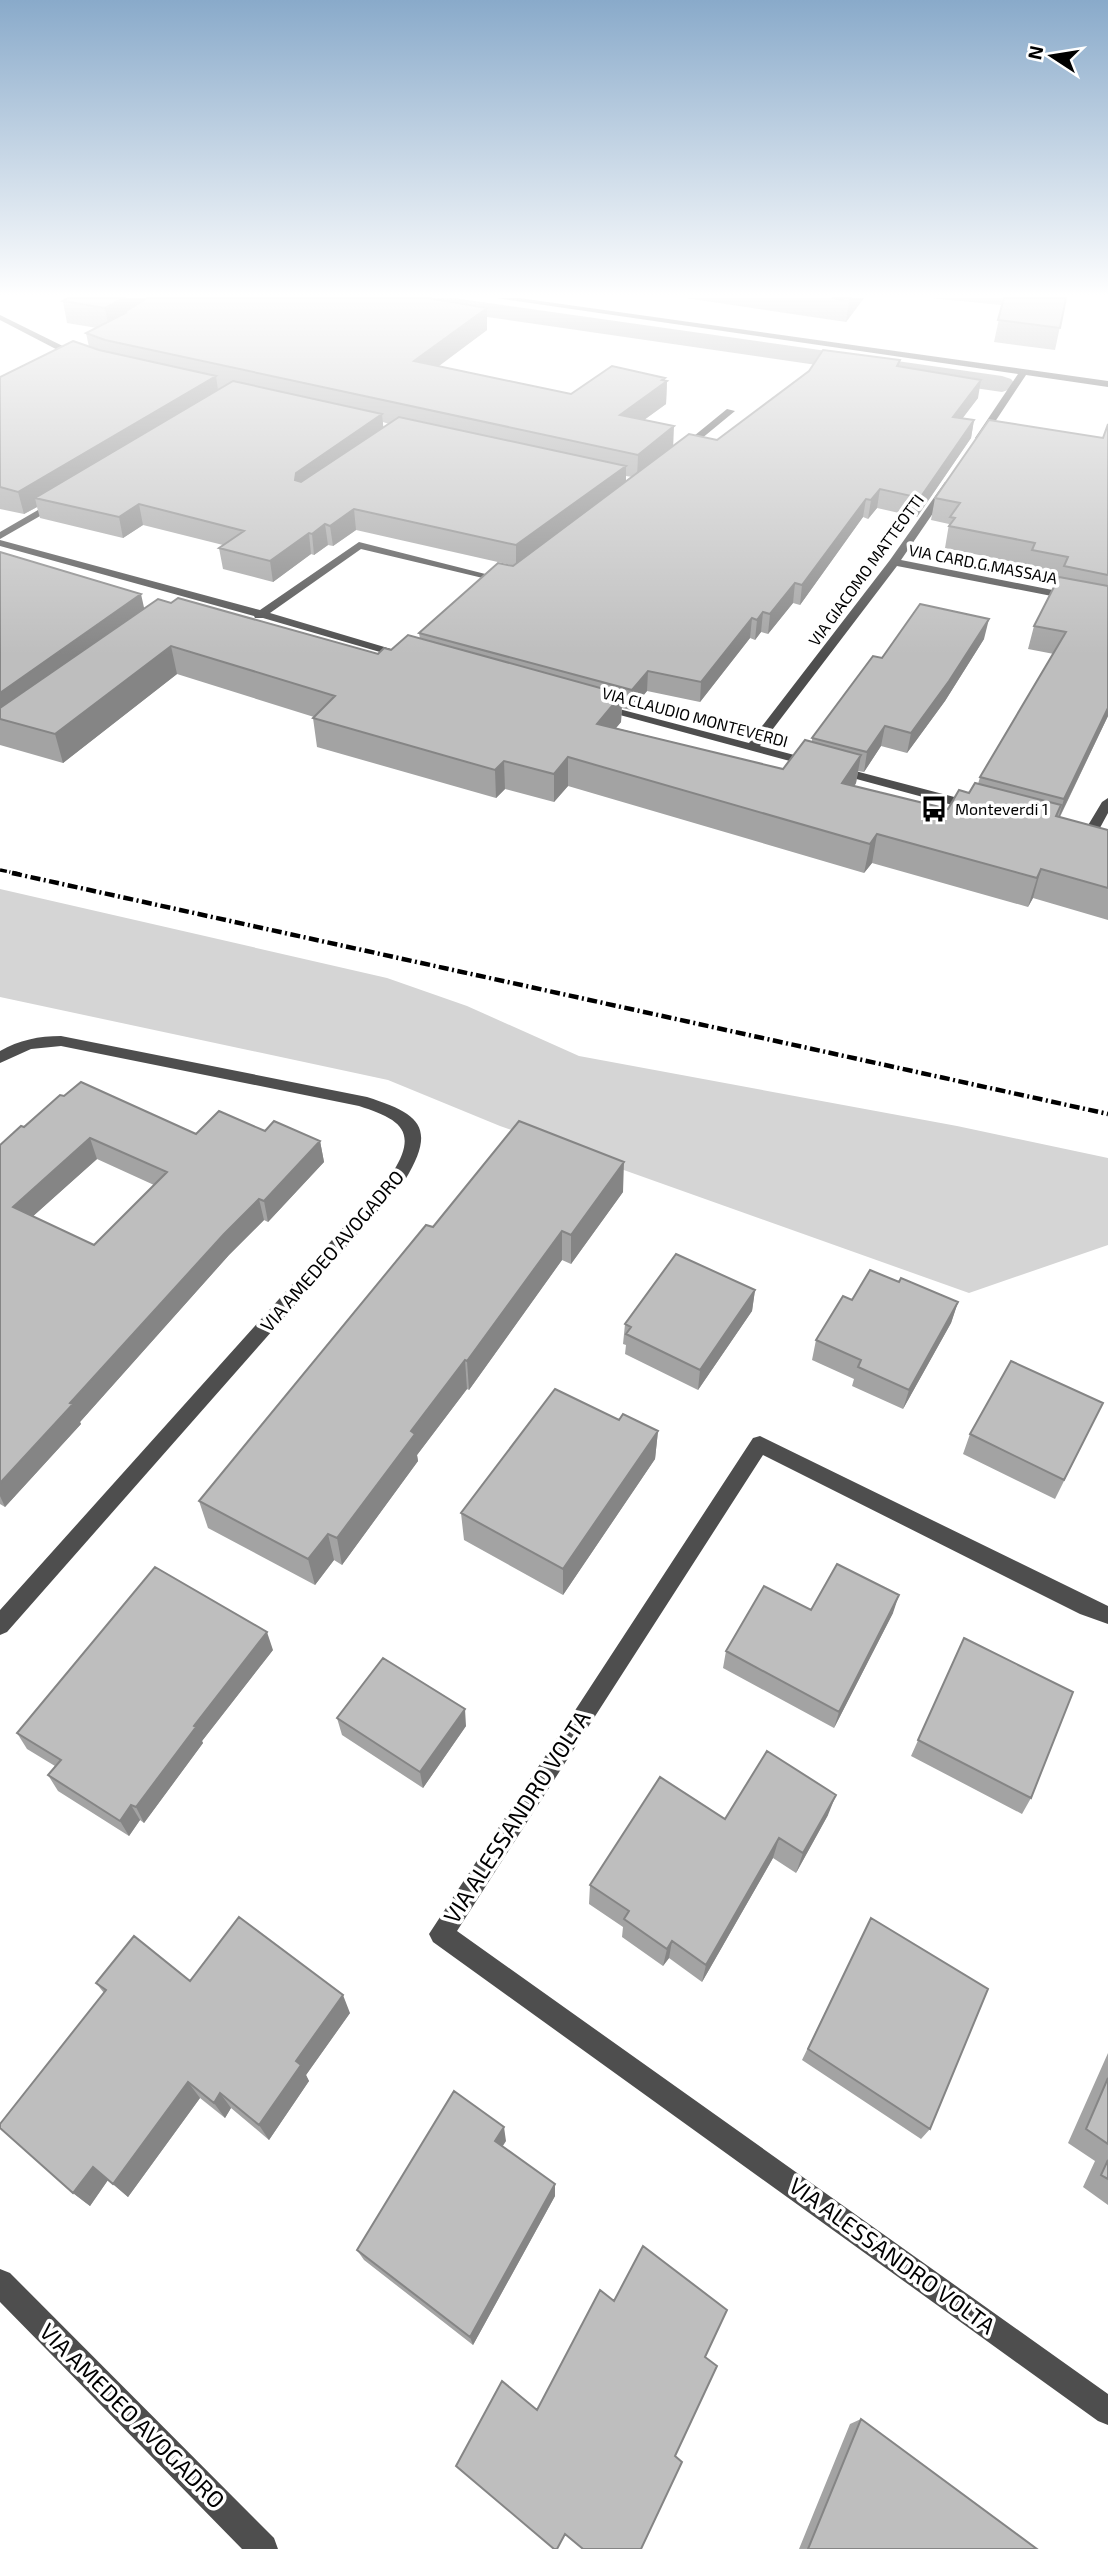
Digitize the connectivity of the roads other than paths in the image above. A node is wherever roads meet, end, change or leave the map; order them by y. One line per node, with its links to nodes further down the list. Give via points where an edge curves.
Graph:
1 (723, 417): 4 (street)
2 (998, 417): 3 (street)
3 (970, 451)
4 (670, 459)
5 (955, 473): 8 (street, VIA GIACOMO MATTEOTTI)
6 (66, 496): 7 (street)
7 (2, 544): 10 (street)
8 (894, 562): 11 (street, VIA CARD.G.MASSAJA); 16 (street, VIA GIACOMO MATTEOTTI)
9 (519, 573): 13 (street, via 508,581 359,545)
10 (195, 595): 12 (street); 13 (street)
11 (1108, 604)
12 (179, 606)
13 (258, 616): 14 (street)
14 (415, 659)
15 (590, 706): 16 (street, VIA CLAUDIO MONTEVERDI)
16 (752, 748): 18 (street, VIA CLAUDIO MONTEVERDI)
17 (1108, 802): 19 (street)
18 (994, 812)
19 (1087, 837)
20 (0, 1058): 22 (street, VIA AMEDEO AVOGADRO, via 42,1040 75,1044 361,1101 401,1117 417,1140 412,1158 399,1176)
21 (1108, 1615): 24 (street, VIA ALESSANDRO VOLTA, via 760,1444 442,1934)
22 (0, 1625)
23 (0, 2283): 25 (street, VIA AMEDEO AVOGADRO)
24 (1108, 2411)
25 (263, 2549)

